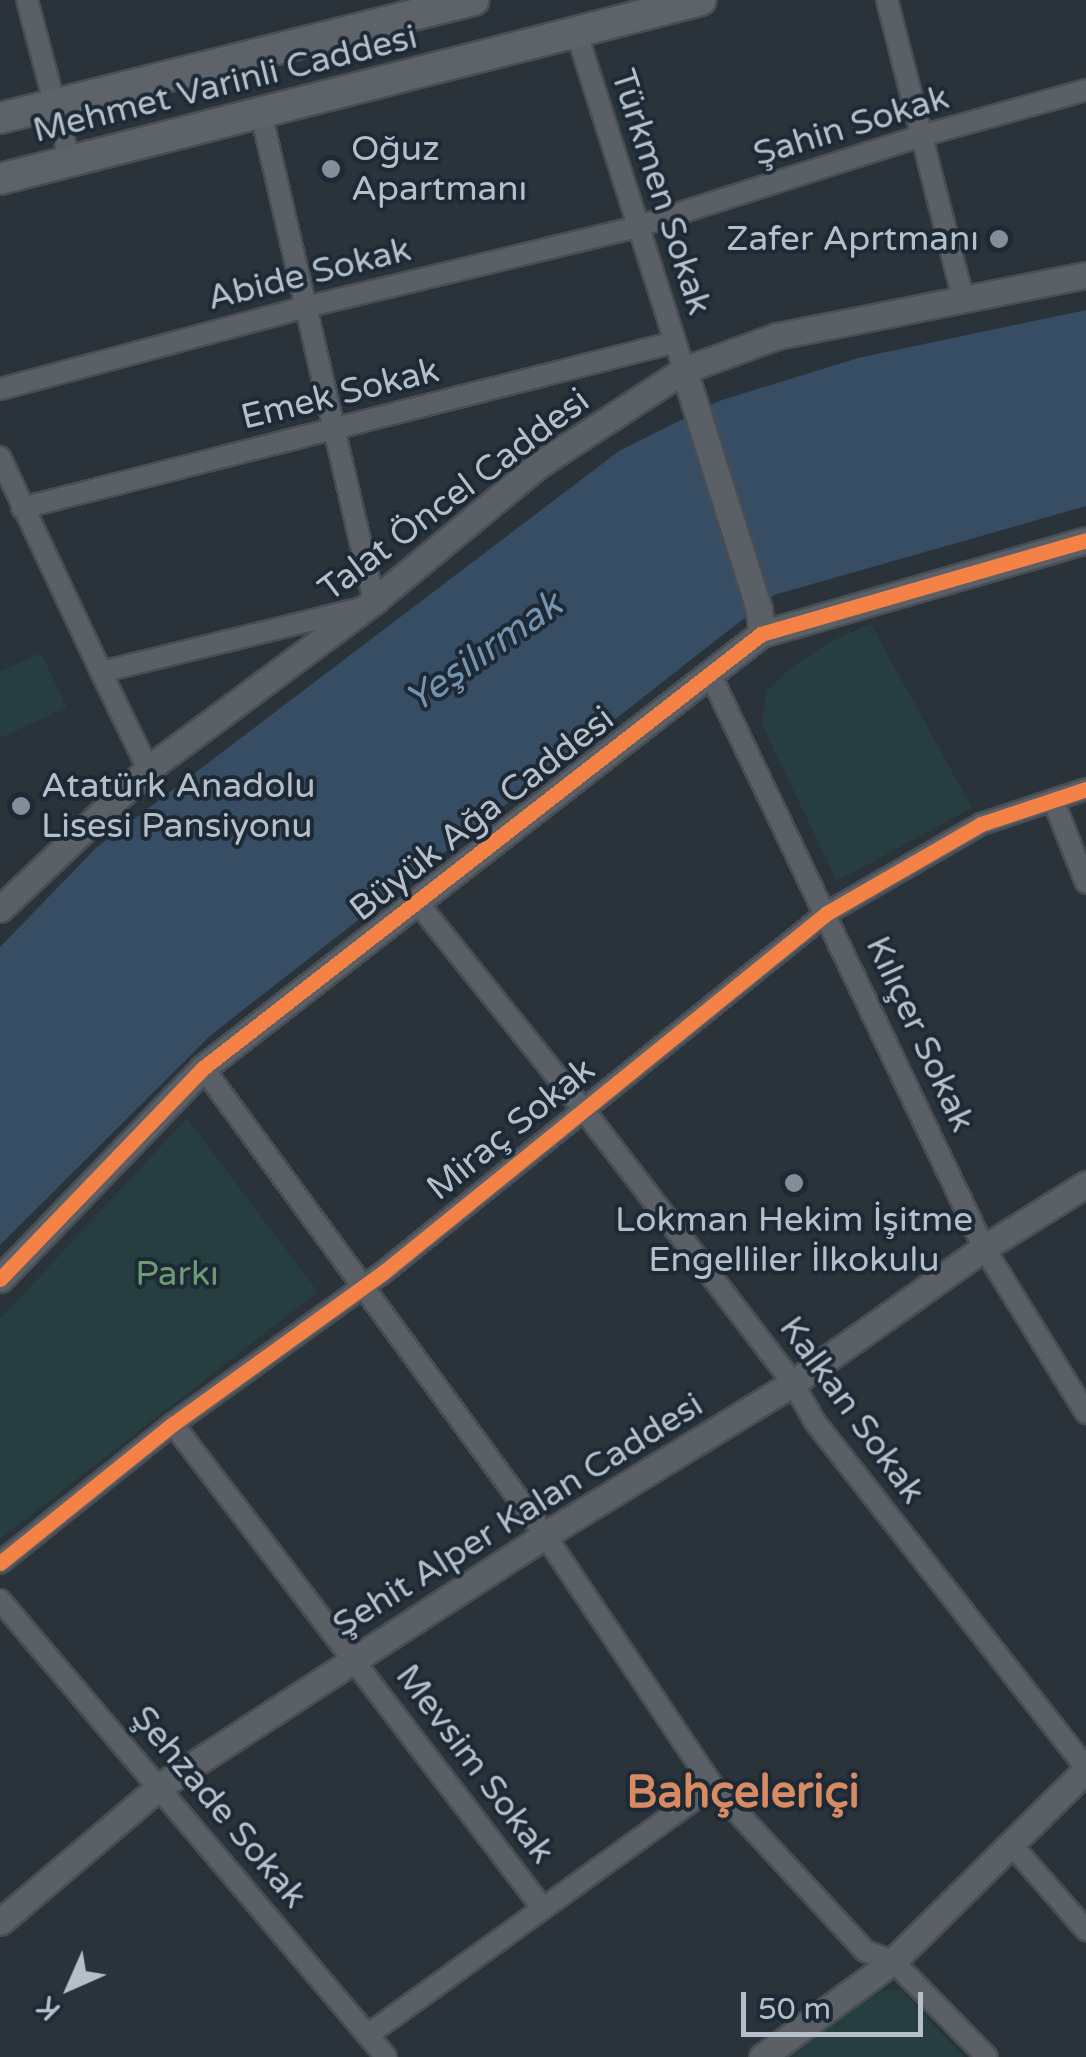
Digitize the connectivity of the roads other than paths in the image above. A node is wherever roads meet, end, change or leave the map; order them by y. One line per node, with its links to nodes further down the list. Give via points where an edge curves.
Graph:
1 (27, 0): 8 (street)
2 (474, 0): 5 (main road, Mehmet Varinli Caddesi)
3 (701, 0): 6 (main road, Mehmet Varinli Caddesi)
4 (887, 0): 11 (street)
5 (412, 7): 8 (main road, Mehmet Varinli Caddesi)
6 (577, 34): 9 (main road, Mehmet Varinli Caddesi); 14 (street, Türkmen Sokak)
7 (1086, 90): 11 (street, Şahin Sokak)
8 (55, 104): 10 (main road, Mehmet Varinli Caddesi); 12 (street)
9 (261, 114): 12 (main road, Mehmet Varinli Caddesi); 17 (street)
10 (0, 118)
11 (921, 136): 14 (street, Şahin Sokak); 16 (street)
12 (70, 162): 13 (main road, Mehmet Varinli Caddesi)
13 (0, 180)
14 (636, 227): 17 (street, Abide Sokak); 18 (street, Türkmen Sokak)
15 (1086, 275): 16 (street, Talat Öncel Caddesi)
16 (964, 298): 19 (street, Talat Öncel Caddesi, via 778,336)
17 (306, 307): 20 (street, Abide Sokak); 21 (street)
18 (675, 342): 19 (street, Türkmen Sokak); 21 (street, Emek Sokak)
19 (684, 370): 25 (street, Talat Öncel Caddesi, via 538,466); 26 (street)
20 (0, 389)
21 (334, 430): 23 (street, Emek Sokak); 25 (street)
22 (0, 457): 23 (street)
23 (22, 508): 27 (street)
24 (1086, 540): 26 (street, Büyük Ağa Caddesi)
25 (370, 605): 27 (street); 29 (street, Talat Öncel Caddesi)
26 (760, 622): 28 (street, Büyük Ağa Caddesi)
27 (101, 672): 29 (street)
28 (710, 674): 33 (street, Büyük Ağa Caddesi); 35 (street, Kılıçer Sokak)
29 (148, 770): 34 (street, Talat Öncel Caddesi)
30 (1086, 790): 31 (street, Miraç Sokak)
31 (1053, 800): 32 (street); 35 (street, Miraç Sokak, via 981,824)
32 (1086, 883)
33 (417, 902): 36 (street, Büyük Ağa Caddesi); 37 (street, Kalkan Sokak)
34 (0, 910)
35 (827, 913): 37 (street, Miraç Sokak); 39 (street, Kılıçer Sokak)
36 (204, 1068): 40 (street, Büyük Ağa Caddesi); 41 (street)
37 (583, 1108): 41 (street, Miraç Sokak); 42 (street, Kalkan Sokak)
38 (1086, 1184): 39 (street, Şehit Alper Kalan Caddesi)
39 (984, 1248): 42 (street, Şehit Alper Kalan Caddesi); 43 (street, Kılıçer Sokak)
40 (0, 1279)
41 (366, 1285): 44 (street, Miraç Sokak); 45 (street)
42 (793, 1383): 45 (street, Şehit Alper Kalan Caddesi); 49 (street, Kalkan Sokak, via 816,1422)
43 (1086, 1413)
44 (172, 1424): 46 (street, Miraç Sokak); 48 (street, Mevsim Sokak)
45 (544, 1535): 48 (street, Şehit Alper Kalan Caddesi); 50 (street)
46 (0, 1563)
47 (0, 1600): 51 (street, Şehzade Sokak)
48 (355, 1659): 51 (street, Şehit Alper Kalan Caddesi); 53 (street, Mevsim Sokak)
49 (1086, 1769): 52 (street)
50 (713, 1786): 53 (street); 56 (street, via 864,1951)
51 (159, 1787): 54 (street, Şehit Alper Kalan Caddesi); 57 (street, Şehzade Sokak)
52 (1010, 1843): 55 (street); 56 (street)
53 (540, 1906): 57 (street)
54 (0, 1922)
55 (1086, 1930)
56 (893, 1961): 59 (street); 60 (street)
57 (368, 2034): 58 (street, Şehzade Sokak)
58 (386, 2057)
59 (762, 2057)
60 (987, 2057)

